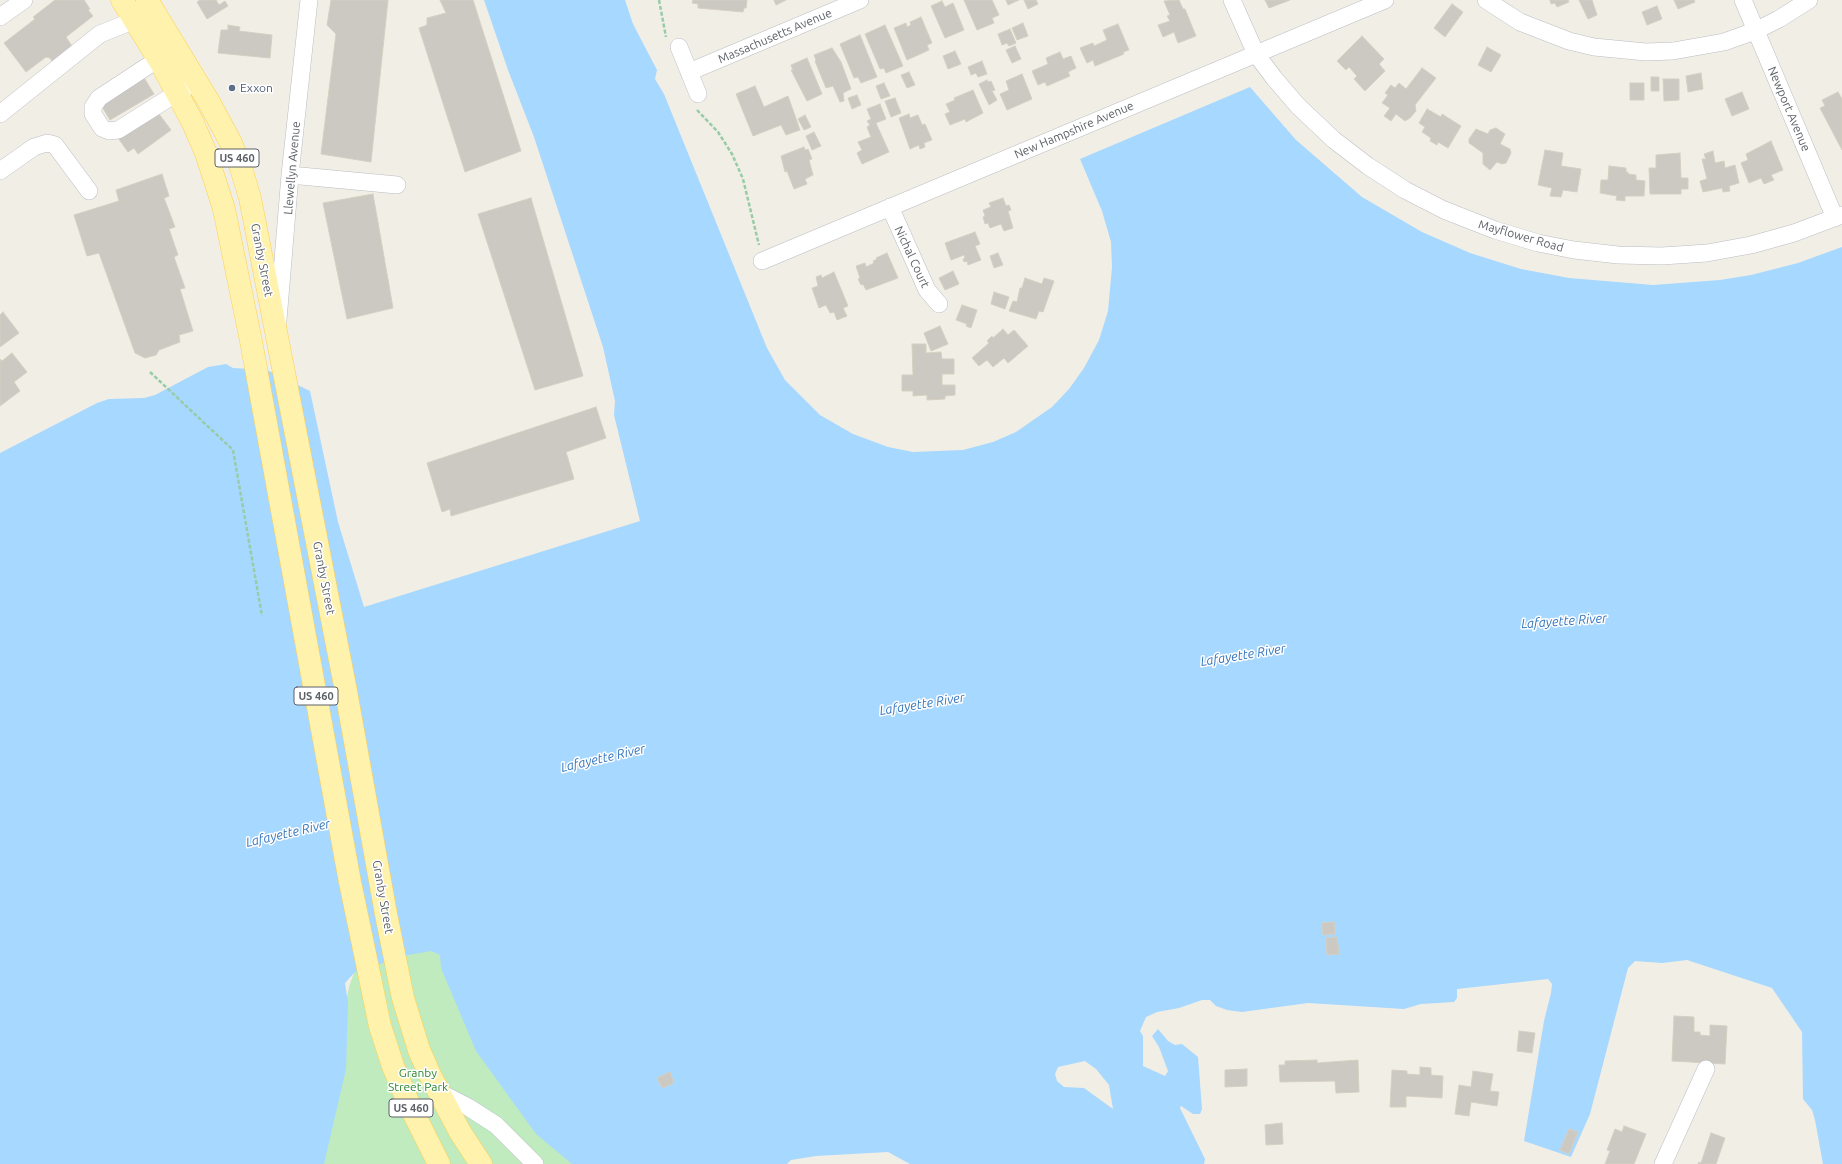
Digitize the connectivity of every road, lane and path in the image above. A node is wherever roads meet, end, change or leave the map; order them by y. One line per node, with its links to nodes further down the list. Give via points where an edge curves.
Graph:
1 (24, 0): 12 (street)
2 (122, 0): 13 (main road, Granby Street / US 460)
3 (147, 0): 16 (main road, Granby Street / US 460)
4 (309, 0): 24 (street, Llewellyn Avenue)
5 (659, 0): 15 (path)
6 (860, 0): 18 (street, Massachusetts Avenue)
7 (1232, 0): 17 (street, Mayflower Road)
8 (1385, 0): 17 (street, New Hampshire Avenue)
9 (1486, 0): 14 (street, via 1520,22 1568,41 1620,51 1698,48)
10 (1743, 0): 14 (street, Newport Avenue)
11 (1809, 0): 14 (street)
12 (0, 17)
13 (135, 20): 16 (main road, Granby Street / US 460); 22 (street, via 100,34)
14 (1755, 31): 28 (street, Newport Avenue)
15 (673, 44): 18 (street)
16 (167, 53): 19 (main road, Granby Street / US 460); 20 (main road, Granby Street / US 460); 20 (street, via 99,98 93,107 93,114 102,128 109,131 118,130)
17 (1256, 54): 27 (street, New Hampshire Avenue); 28 (street, Mayflower Road, via 1298,106 1334,140 1368,166 1404,190 1444,210 1538,243 1618,255 1707,253 1794,233)
18 (689, 72): 21 (street)
19 (196, 81): 20 (street); 31 (main road, Granby Street / US 460, via 231,143 241,168 250,198)
20 (177, 93): 36 (main road, Granby Street / US 460, via 206,153 224,208 251,341 350,882 380,1026 409,1104)
21 (696, 100): 29 (path, via 732,154 743,179)
22 (0, 114)
23 (0, 171): 26 (street, via 34,146 47,143 55,145)
24 (290, 176): 25 (street); 31 (street, Llewellyn Avenue)
25 (397, 185)
26 (89, 190)
27 (890, 207): 29 (street, New Hampshire Avenue); 30 (street, Nichal Court, via 927,290)
28 (1839, 216)
29 (762, 261)
30 (939, 304)
31 (276, 336): 35 (main road, Granby Street / US 460, via 346,690 403,998 416,1040)
32 (150, 372): 33 (path, via 233,450)
33 (262, 616)
34 (1706, 1068): 39 (street)
35 (437, 1091): 37 (main road, Granby Street / US 460); 38 (street, via 496,1125)
36 (438, 1164)
37 (481, 1164)
38 (535, 1164)
39 (1663, 1164)

